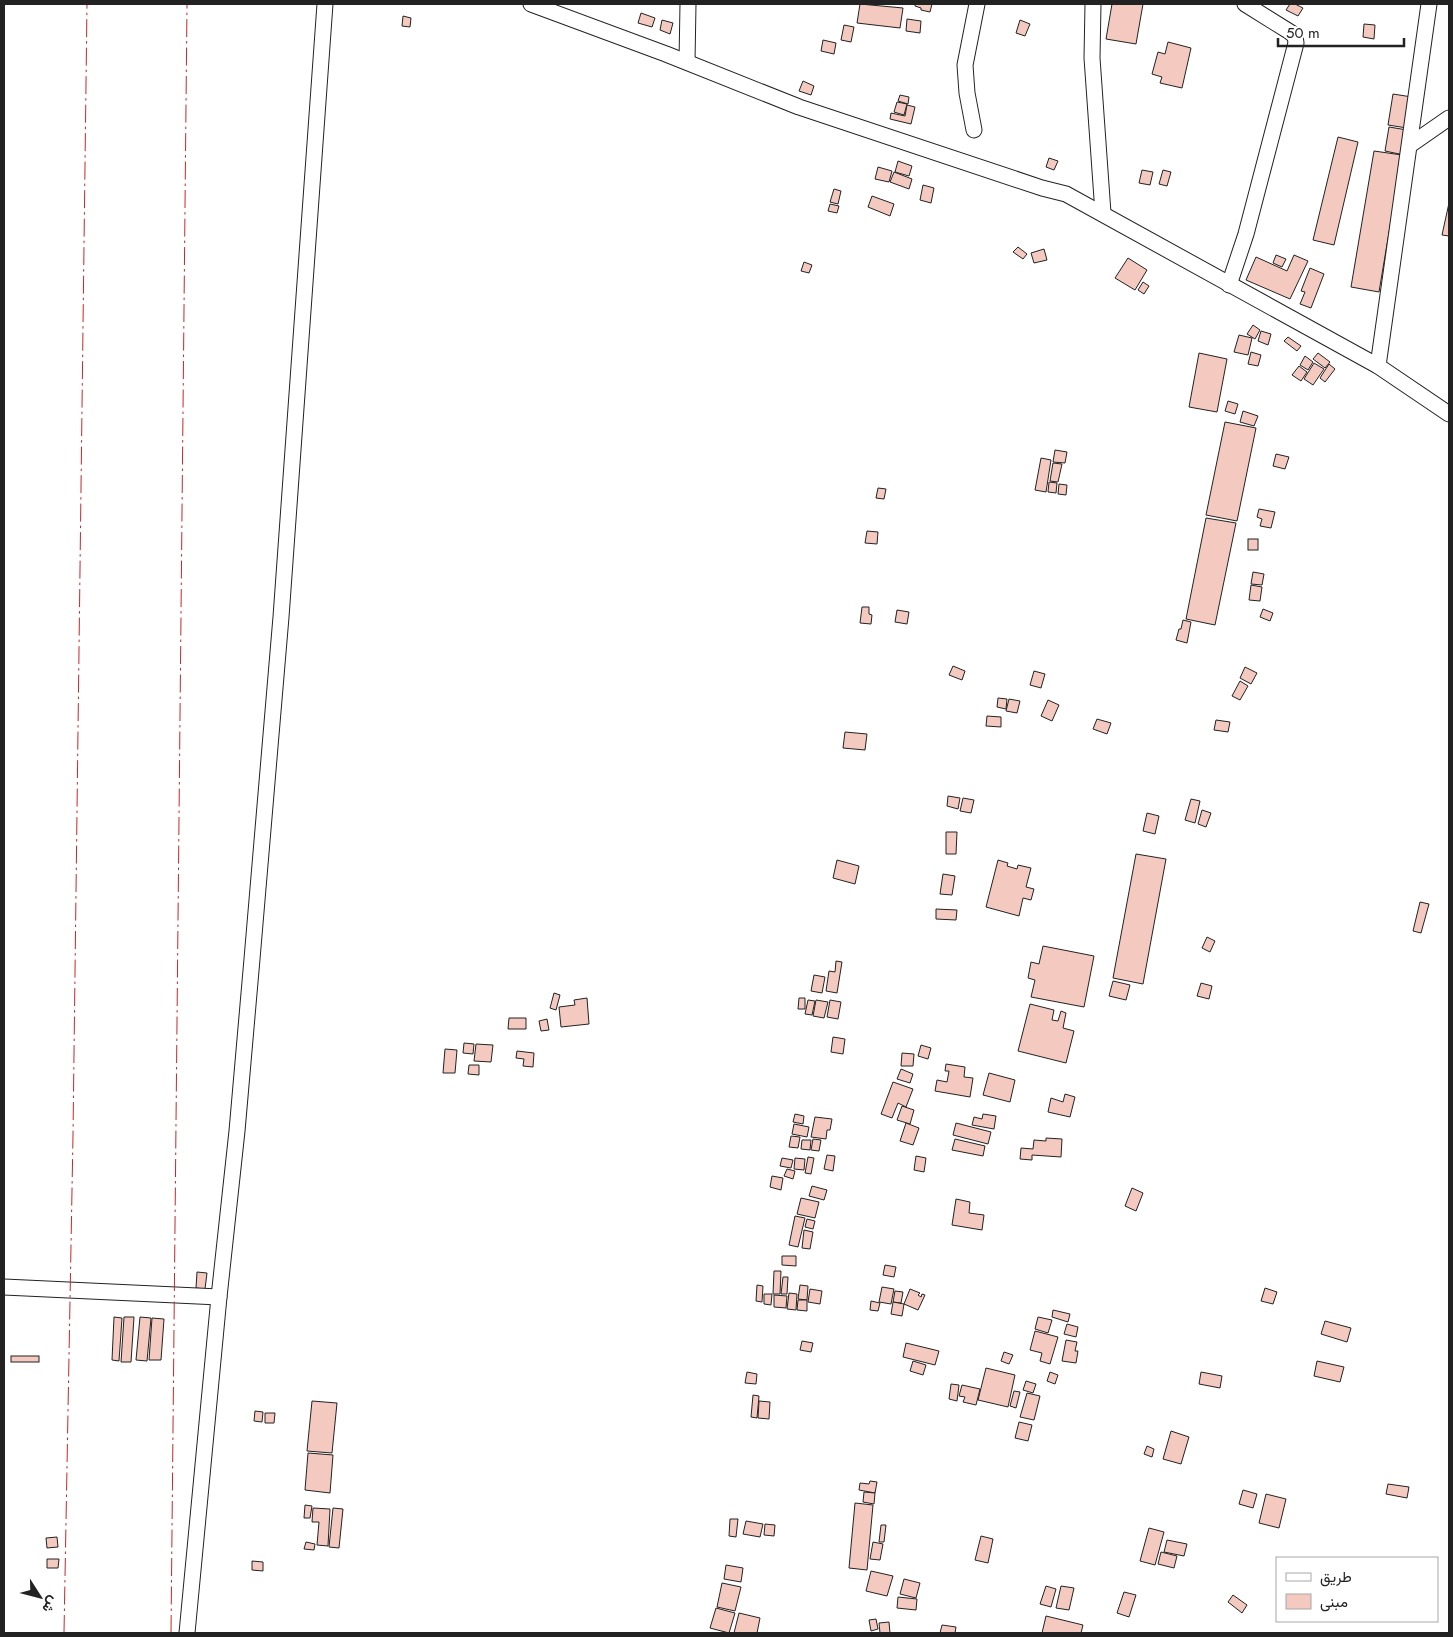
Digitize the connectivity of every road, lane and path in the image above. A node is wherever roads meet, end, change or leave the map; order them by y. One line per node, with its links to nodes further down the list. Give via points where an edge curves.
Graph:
1 (325, 4): 17 (street, via 281,617)
2 (531, 4): 8 (street)
3 (688, 4): 8 (street)
4 (976, 4): 10 (street, via 965,65)
5 (1093, 4): 12 (street, via 1092,58)
6 (1245, 4): 13 (street, via 1290,32 1296,43)
7 (1429, 4): 11 (street)
8 (687, 62): 12 (street, via 799,107 1066,194)
9 (1449, 118): 11 (street)
10 (974, 130)
11 (1410, 145): 14 (street)
12 (1103, 213): 13 (street)
13 (1229, 285): 14 (street)
14 (1378, 366): 15 (street)
15 (1449, 414)
16 (4, 1287): 17 (street)
17 (219, 1297): 18 (street)
18 (187, 1633)

